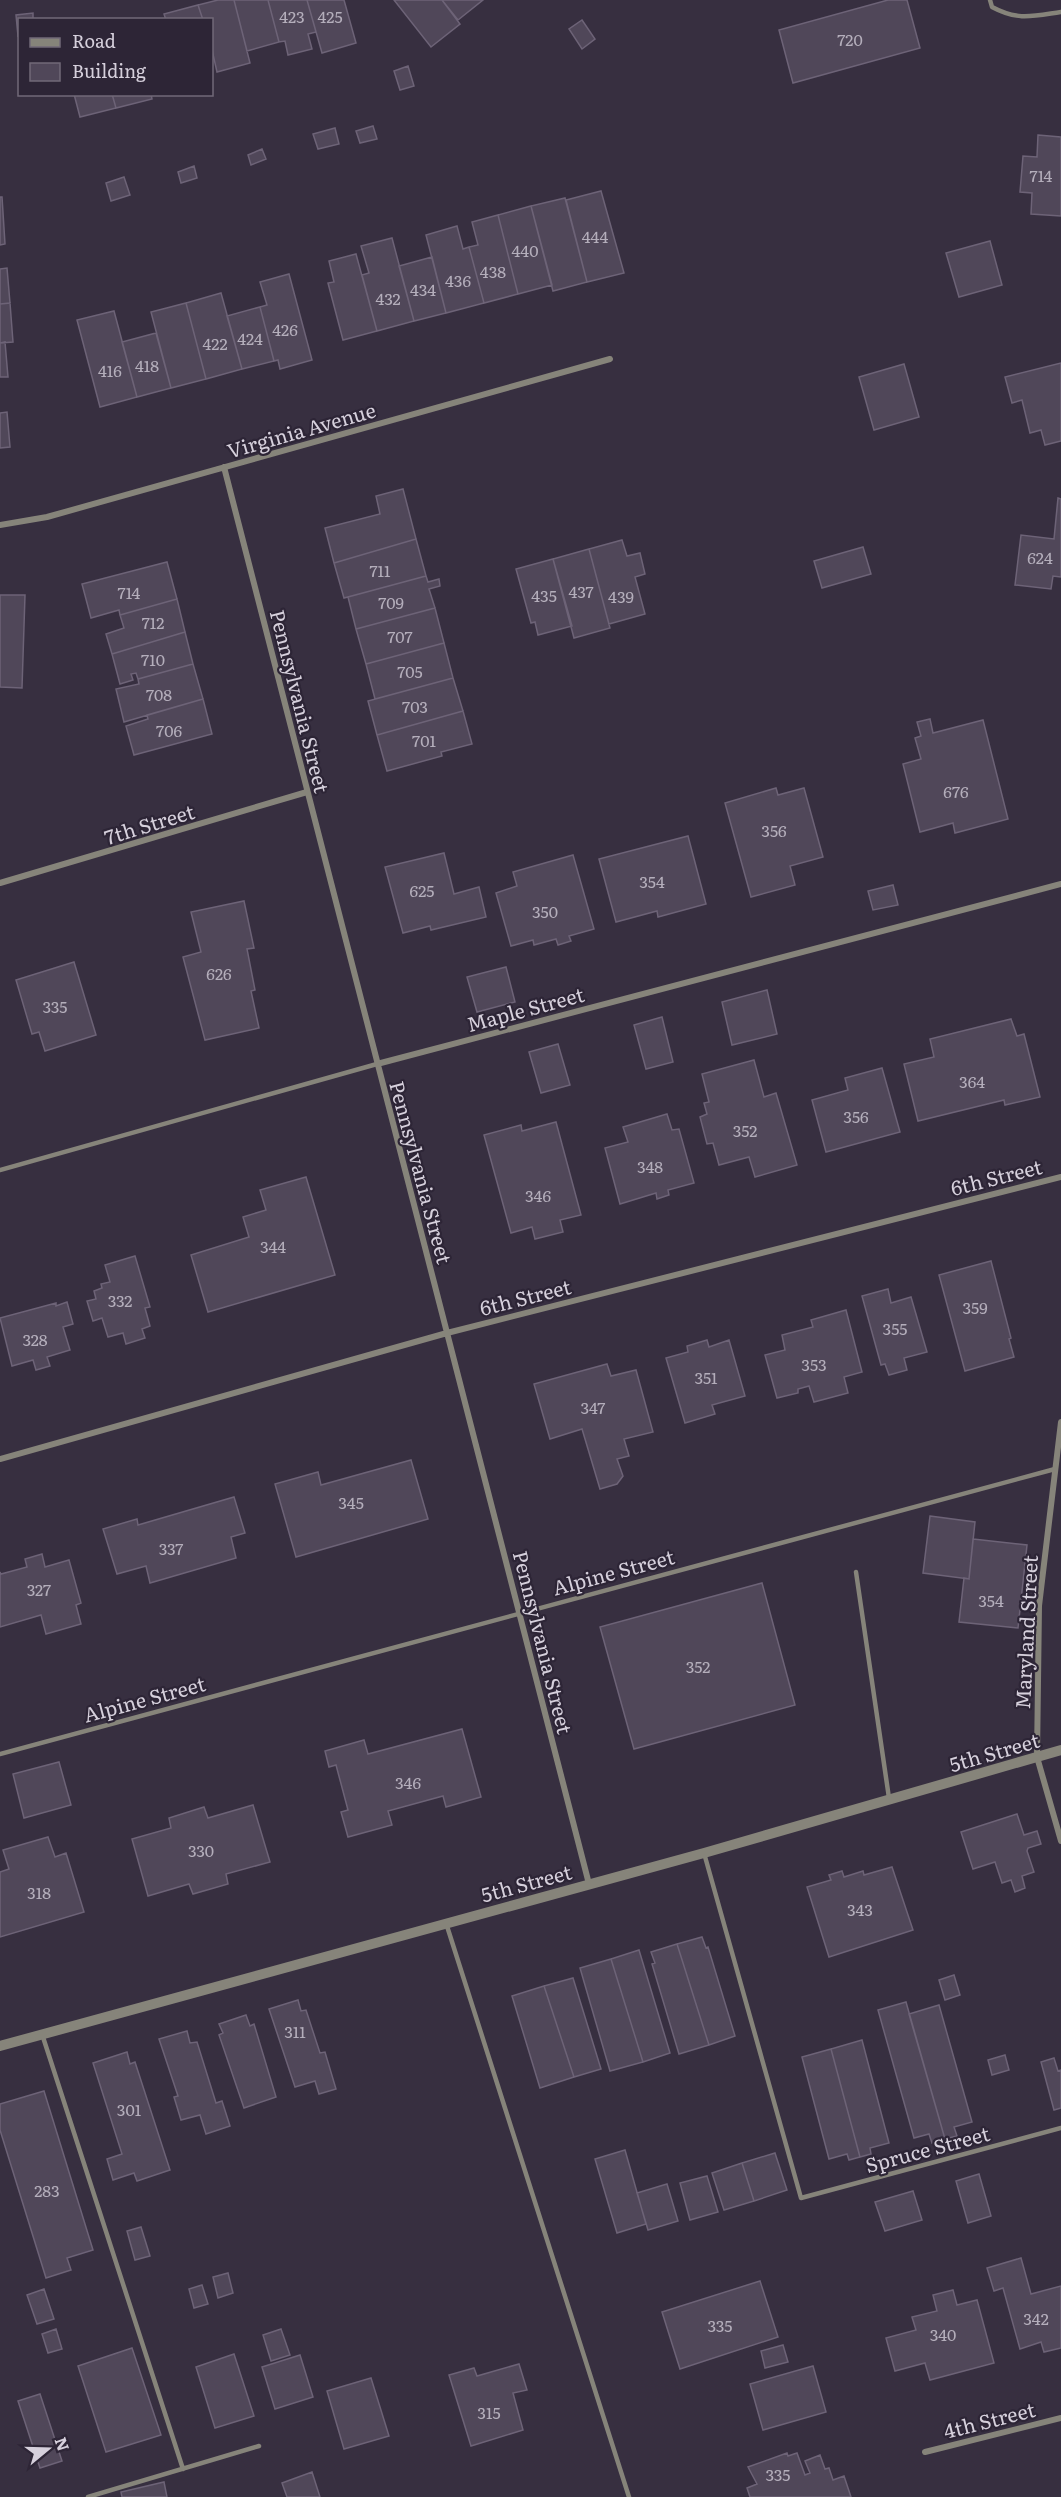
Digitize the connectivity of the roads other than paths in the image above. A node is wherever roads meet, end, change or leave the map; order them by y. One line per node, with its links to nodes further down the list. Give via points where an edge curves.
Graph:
1 (990, 0): 2 (lane, via 992,7 1023,18)
2 (1061, 12)
3 (610, 359): 4 (street, Virginia Avenue)
4 (224, 467): 5 (street, Virginia Avenue, via 47,517); 6 (street, Pennsylvania Street)
5 (0, 525)
6 (307, 792): 7 (street, 7th Street); 9 (street, Pennsylvania Street)
7 (0, 883)
8 (1061, 884): 9 (street, Maple Street)
9 (377, 1064): 10 (lane, Maple Street); 12 (street, Pennsylvania Street)
10 (0, 1170)
11 (1061, 1177): 12 (street, 6th Street)
12 (447, 1333): 14 (street, 6th Street); 17 (street, Pennsylvania Street)
13 (1061, 1422): 15 (street, Maryland Street)
14 (0, 1459)
15 (1058, 1469): 17 (lane, Alpine Street); 20 (street, Maryland Street, via 1039,1606)
16 (856, 1572): 21 (lane)
17 (519, 1613): 19 (lane, Alpine Street); 24 (street, Pennsylvania Street)
18 (1061, 1750): 20 (street, 5th Street)
19 (0, 1754)
20 (1036, 1757): 21 (street, 5th Street); 22 (street, Maryland Street)
21 (889, 1799): 23 (street, 5th Street)
22 (1061, 1841)
23 (704, 1853): 24 (street, 5th Street); 28 (lane, Spruce Street, via 801,2198)
24 (589, 1884): 25 (street, 5th Street)
25 (446, 1923): 26 (street, 5th Street); 34 (lane)
26 (42, 2034): 27 (street, 5th Street); 32 (lane)
27 (0, 2046)
28 (1061, 2128)
29 (1061, 2418): 31 (street, 4th Street)
30 (259, 2446): 32 (lane)
31 (925, 2452)
32 (183, 2469): 33 (lane)
33 (88, 2497)
34 (629, 2497)

